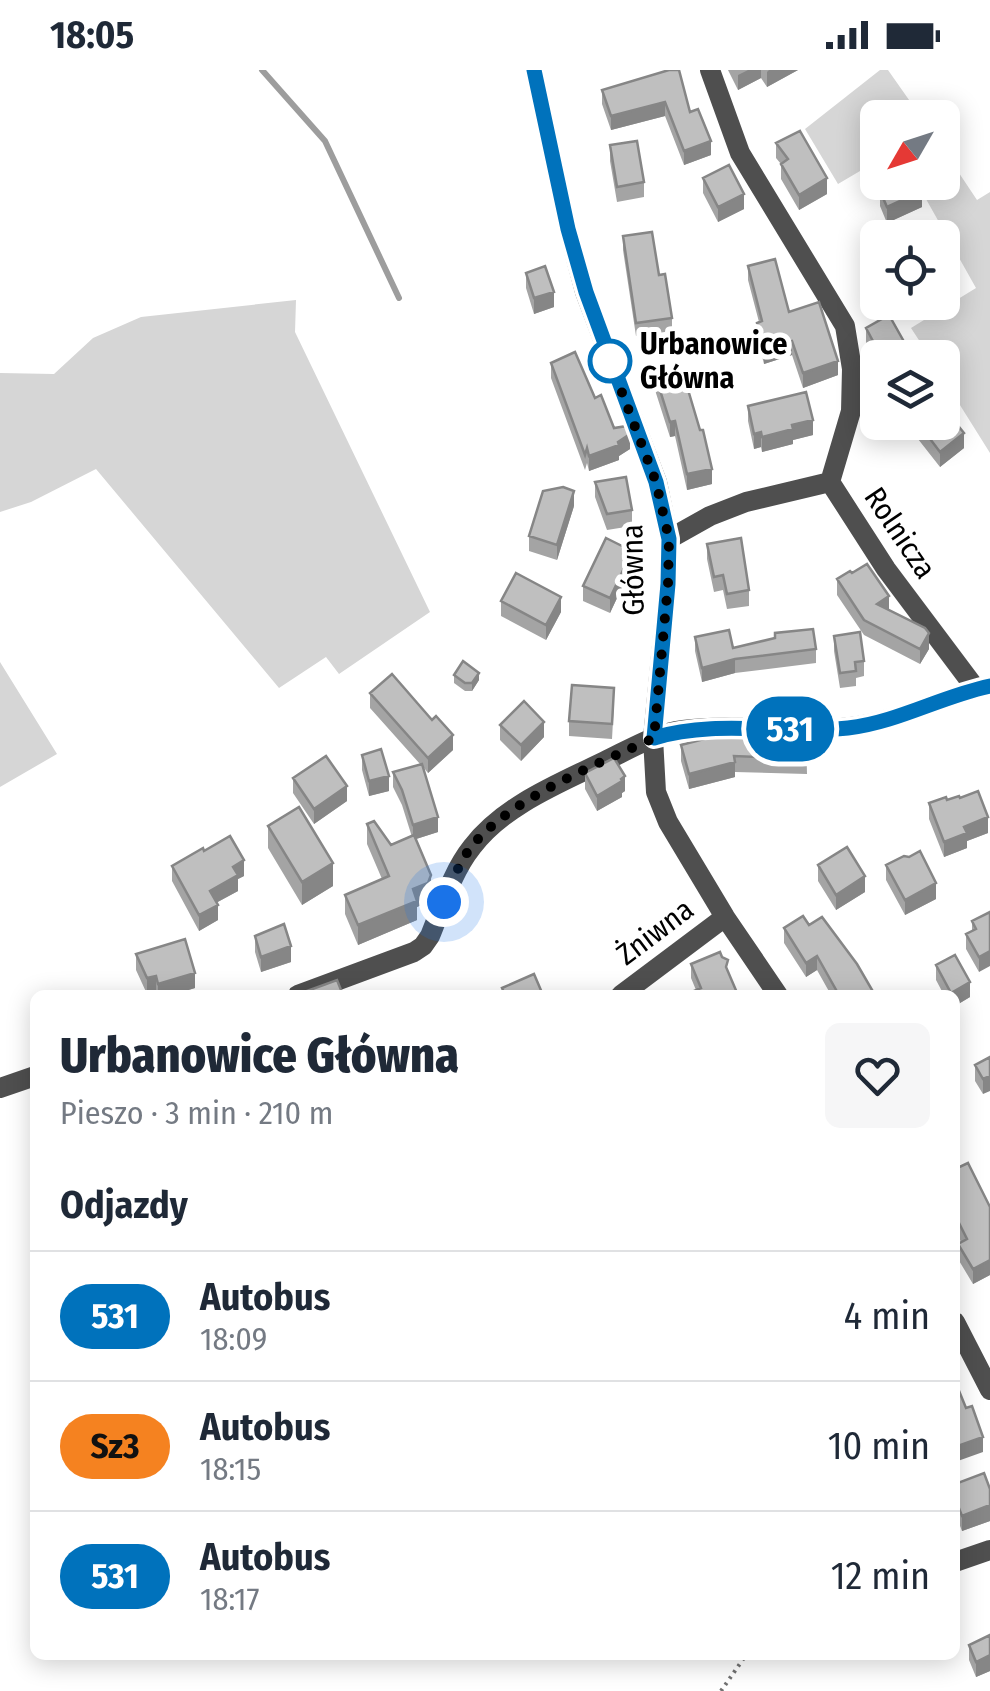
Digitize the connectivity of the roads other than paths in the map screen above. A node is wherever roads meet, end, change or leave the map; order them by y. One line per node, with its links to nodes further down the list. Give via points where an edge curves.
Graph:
1 (534, 70): 4 (street, Główna, via 581,276 656,482)
2 (710, 70): 3 (street, Rolnicza, via 740,154 844,326 851,412)
3 (830, 482): 4 (street, via 746,502); 5 (street, Rolnicza, via 886,569)
4 (669, 539): 6 (street, Główna)
5 (983, 688): 6 (street, via 849,728 681,730)
6 (654, 738): 7 (street, Główna, via 662,810); 8 (street, via 549,788 486,831 459,868 423,946)
7 (726, 917): 9 (street, Żniwna); 10 (street, Główna)
8 (312, 990)
9 (628, 990)
10 (775, 990)
11 (30, 1078): 12 (street)
12 (0, 1088)
13 (960, 1332): 14 (street)
14 (990, 1390)
15 (990, 1550): 16 (street)
16 (960, 1560)

